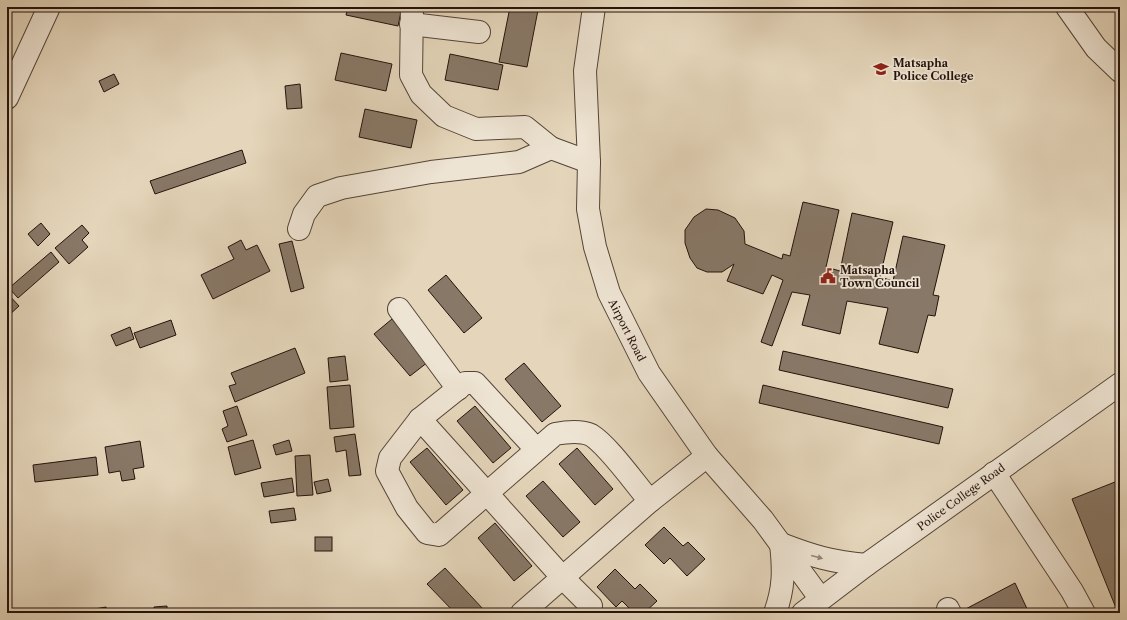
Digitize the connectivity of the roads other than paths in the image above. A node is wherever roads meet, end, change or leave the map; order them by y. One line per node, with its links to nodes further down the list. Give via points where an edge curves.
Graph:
1 (49, 7): 7 (street)
2 (594, 7): 9 (street, Airport Road, via 584,71)
3 (1067, 7): 6 (street, via 1096,48)
4 (411, 16): 5 (street); 8 (street, via 411,75 421,94 444,116 476,129 525,127)
5 (479, 32)
6 (1120, 71)
7 (7, 98)
8 (551, 148): 9 (street); 10 (street, via 519,162 431,172 341,188 316,196 304,214)
9 (589, 162): 16 (street, Airport Road, via 588,209 595,247 609,294 649,373)
10 (299, 229)
11 (399, 309): 13 (street)
12 (1120, 384): 17 (street, Police College Road)
13 (458, 389): 14 (street); 15 (street, via 465,383 475,383)
14 (420, 418): 18 (street); 18 (street, via 390,458 387,471 407,508 427,533 438,535)
15 (536, 449): 18 (street); 19 (street, via 555,434 572,431 590,435 605,446)
16 (707, 456): 19 (street); 20 (street, Airport Road)
17 (994, 473): 21 (street, Police College Road); 28 (street)
18 (485, 492): 22 (street)
19 (650, 501): 22 (street)
20 (781, 544): 21 (street, one-way to 21, via 835,562); 23 (street, Airport Road); 26 (street, via 782,594)
21 (866, 565): 23 (street, Police College Road)
22 (563, 578): 24 (street); 25 (street)
23 (820, 598): 27 (street, Police College Road)
24 (591, 606)
25 (522, 613)
26 (775, 613)
27 (803, 613)
28 (1084, 613)

